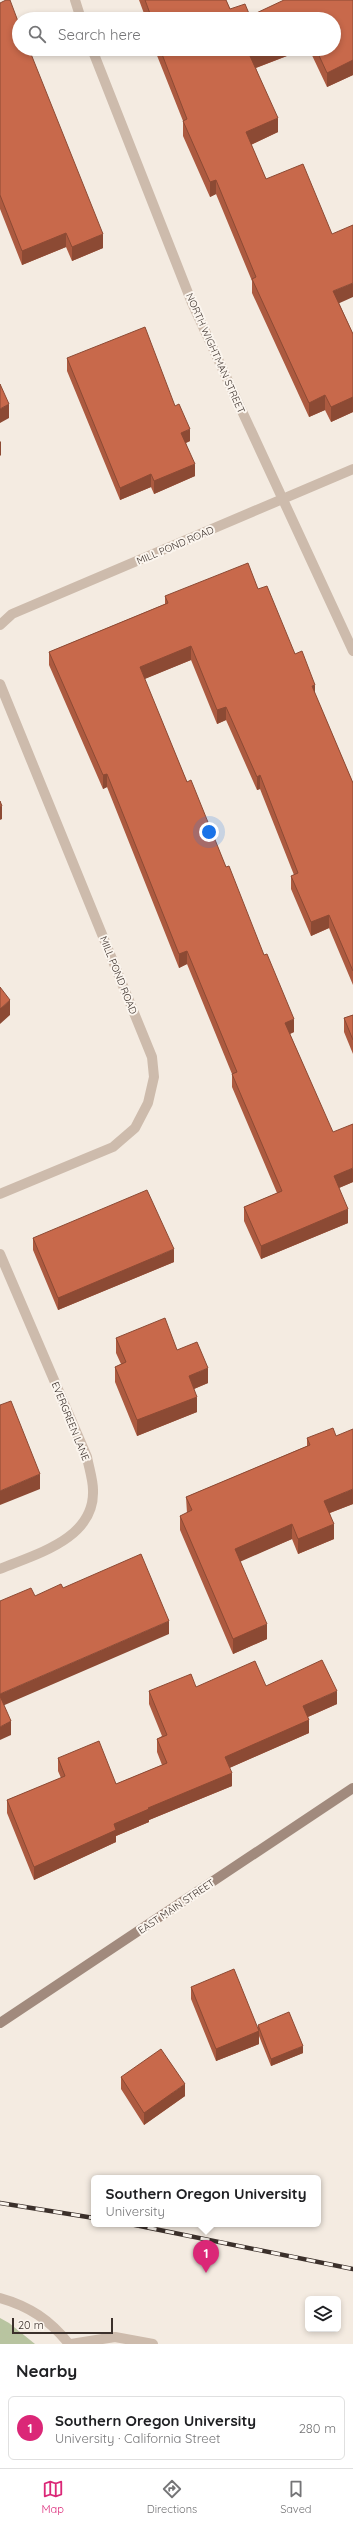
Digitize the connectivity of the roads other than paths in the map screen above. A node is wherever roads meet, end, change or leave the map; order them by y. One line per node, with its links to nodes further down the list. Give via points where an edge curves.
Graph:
1 (76, 0): 2 (street)
2 (79, 12)
3 (95, 56): 5 (street, NORTH WIGHTMAN STREET, via 192,303)
4 (353, 469): 5 (street, MILL POND ROAD)
5 (283, 500): 6 (street, MILL POND ROAD, via 12,614); 7 (street, NORTH WIGHTMAN STREET)
6 (0, 625)
7 (353, 651)
8 (0, 684): 9 (street, MILL POND ROAD, via 152,1057 154,1077 148,1103 135,1128 113,1147)
9 (0, 1194)
10 (0, 1254): 11 (street, EVERGREEN LANE, via 87,1457 93,1491 86,1521 62,1542)
11 (0, 1569)
12 (353, 1788): 13 (street, EAST MAIN STREET)
13 (0, 2023)
14 (0, 2298): 15 (street, via 22,2304 42,2316)
15 (70, 2344): 16 (street, via 115,2337)
16 (153, 2344)

